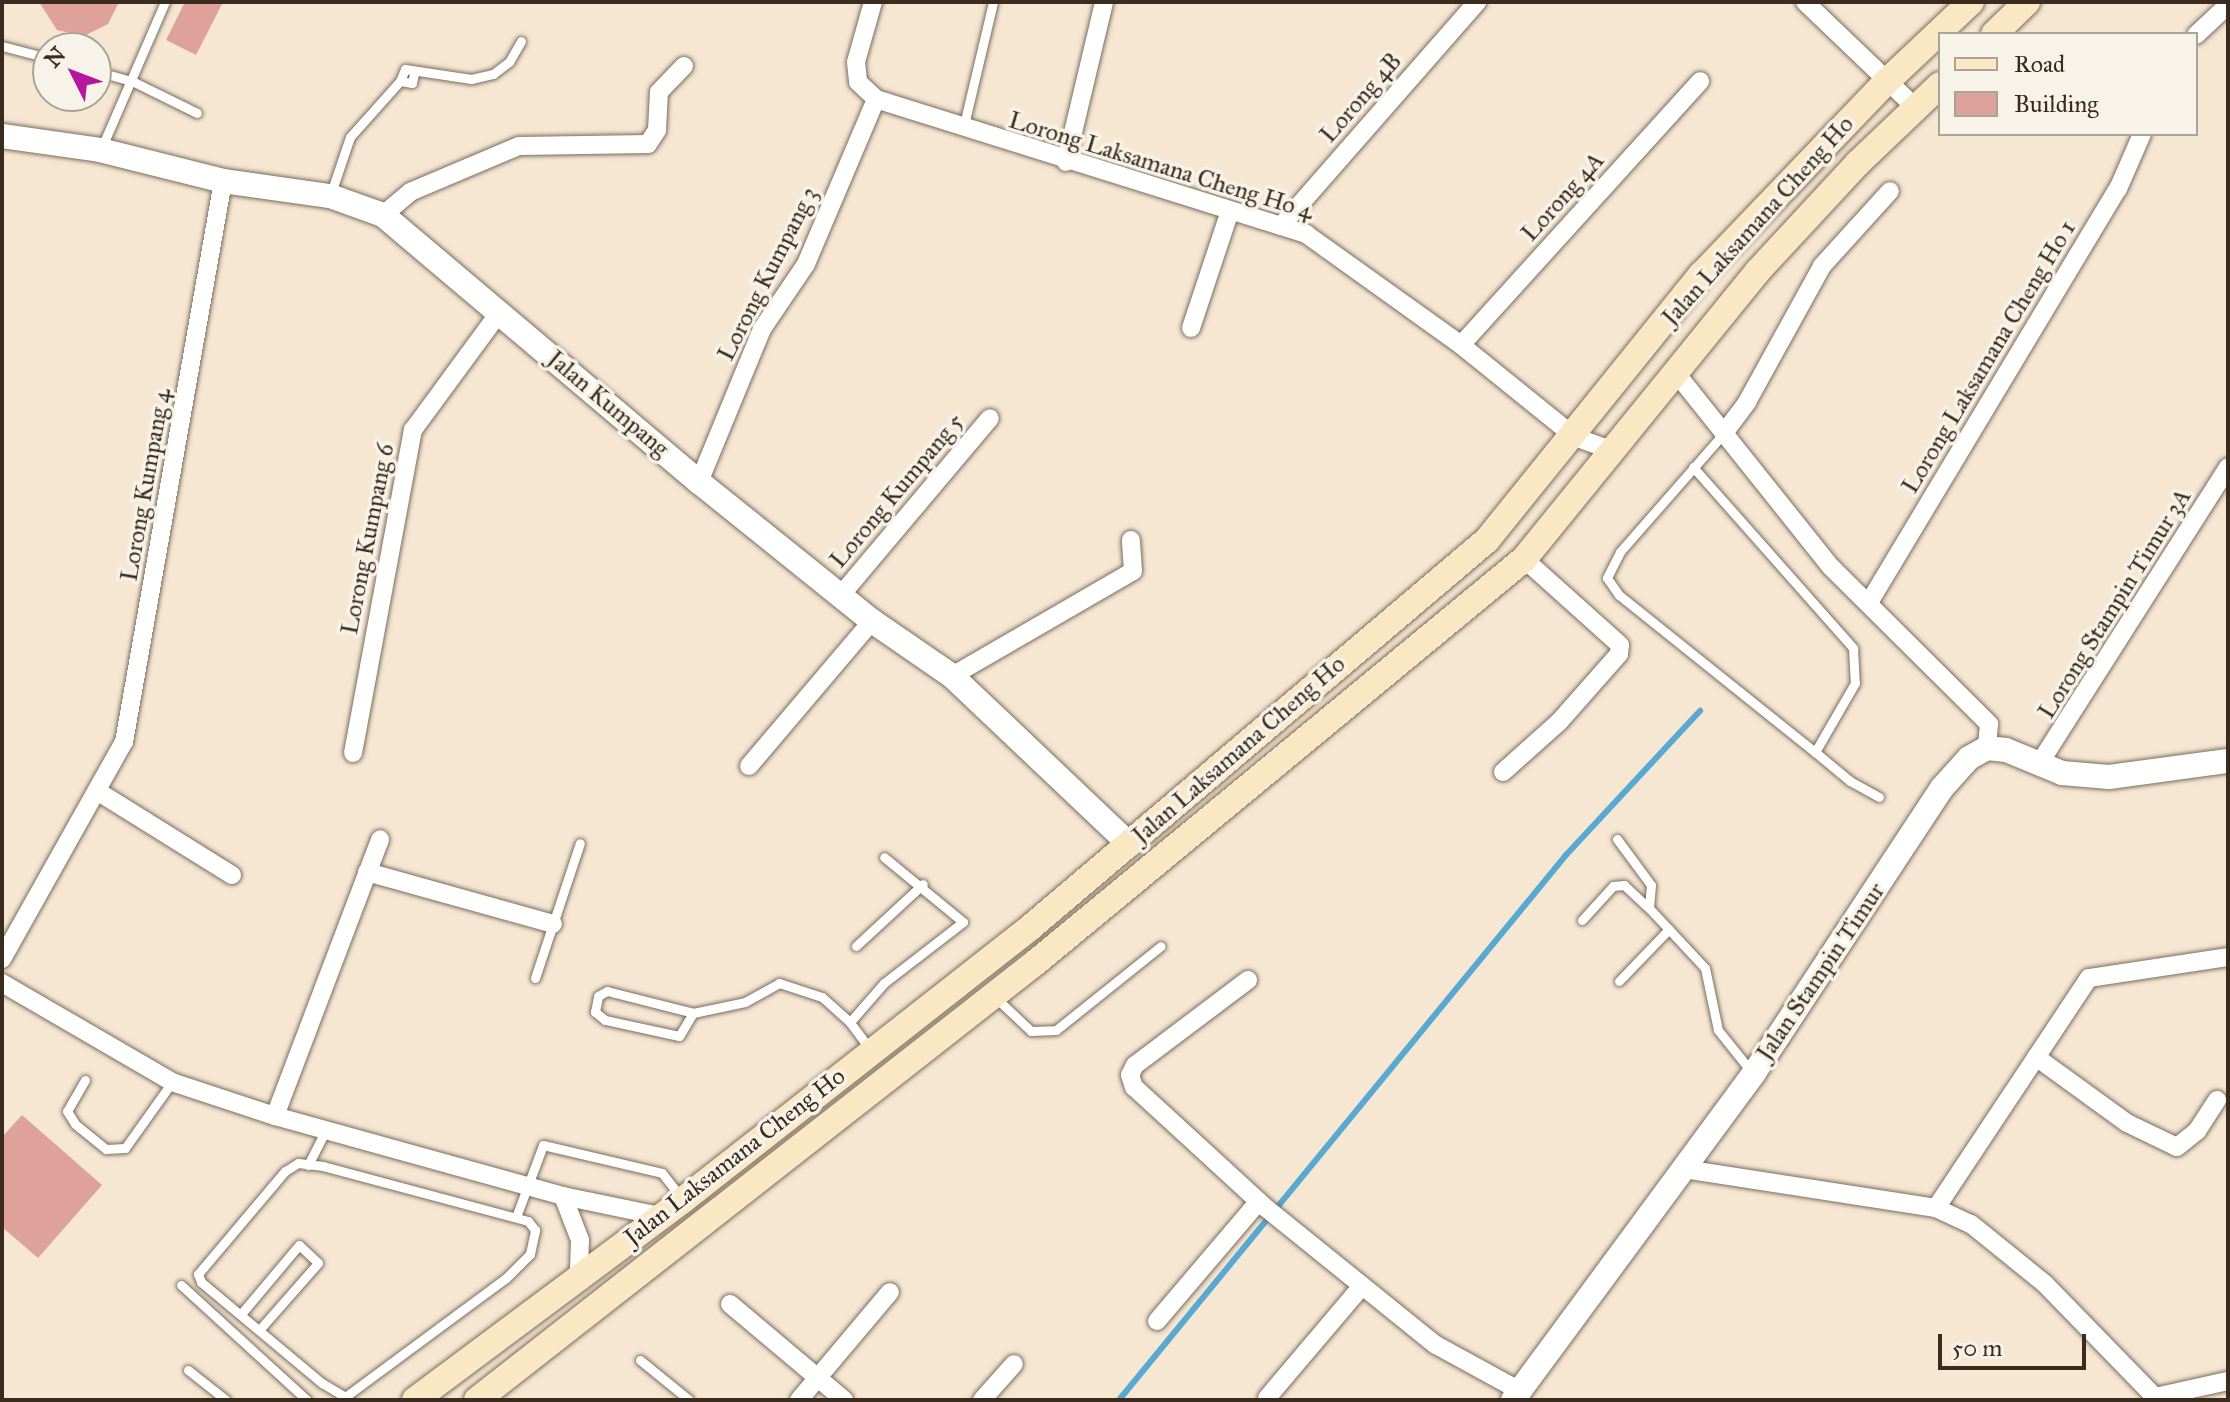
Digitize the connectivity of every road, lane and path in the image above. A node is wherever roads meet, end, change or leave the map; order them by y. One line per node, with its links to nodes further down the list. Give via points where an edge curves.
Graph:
1 (165, 2): 20 (lane)
2 (873, 2): 23 (street, via 856,62 858,82)
3 (993, 2): 26 (lane)
4 (1104, 2): 30 (street)
5 (1477, 2): 36 (street, Lorong 4B)
6 (1805, 2): 21 (street)
7 (1971, 2): 10 (main road, Jalan Laksamana Cheng Ho)
8 (2027, 2): 11 (main road)
9 (2228, 5): 13 (street)
10 (1939, 32)
11 (1996, 32)
12 (1938, 33): 21 (main road, Jalan Laksamana Cheng Ho)
13 (2198, 33)
14 (521, 41): 33 (lane, via 509,62 493,74 471,79 414,74 412,83 400,81 350,137)
15 (2, 46): 16 (lane)
16 (32, 54)
17 (684, 66): 35 (street, via 659,92 657,130 648,144 519,146 410,192)
18 (112, 76): 20 (lane)
19 (1700, 81): 39 (street, Lorong 4A)
20 (134, 82): 25 (lane); 29 (lane)
21 (1885, 83): 24 (street); 43 (main road, Jalan Laksamana Cheng Ho, via 1702,274)
22 (1938, 87): 24 (main road, Jalan Laksamana Cheng Ho)
23 (876, 99): 26 (street, Lorong Laksamana Cheng Ho 4); 47 (street, Lorong Kumpang 3, via 806,264 762,329)
24 (1916, 108): 40 (main road, Jalan Laksamana Cheng Ho, via 1758,271)
25 (197, 113)
26 (963, 129): 30 (street, Lorong Laksamana Cheng Ho 4)
27 (2141, 136): 51 (street, Lorong Laksamana Cheng Ho 1, via 2118,189)
28 (3, 139): 29 (street, Jalan Kumpang)
29 (100, 150): 31 (street, Jalan Kumpang)
30 (1066, 162): 34 (street, Lorong Laksamana Cheng Ho 4)
31 (223, 181): 33 (street, Jalan Kumpang); 61 (street, Lorong Kumpang 4, via 128,726)
32 (1890, 191): 42 (street, via 1822,266 1747,402)
33 (330, 196): 35 (street, Jalan Kumpang)
34 (1229, 214): 36 (street, Lorong Laksamana Cheng Ho 4); 38 (street)
35 (383, 215): 37 (street, Jalan Kumpang)
36 (1281, 226): 39 (street, Lorong Laksamana Cheng Ho 4, via 1330,248)
37 (499, 313): 47 (street, Jalan Kumpang); 56 (street, Lorong Kumpang 6, via 413,430)
38 (1191, 328)
39 (1461, 345): 43 (street, Lorong Laksamana Cheng Ho 4)
40 (1676, 373): 42 (street); 44 (main road, Jalan Laksamana Cheng Ho)
41 (990, 418): 50 (street, Lorong Kumpang 5)
42 (1724, 433): 45 (lane); 51 (street, via 1831,567)
43 (1575, 437): 44 (street, Lorong Laksamana Cheng Ho 4); 66 (main road, Jalan Laksamana Cheng Ho, via 1487,540)
44 (1610, 450): 49 (main road, Jalan Laksamana Cheng Ho)
45 (1693, 467): 55 (lane, via 1853,648 1855,683); 55 (lane, via 1620,552 1607,578 1619,595)
46 (2228, 467): 58 (street, Lorong Stampin Timur 3A)
47 (699, 482): 50 (street, Jalan Kumpang)
48 (1131, 540): 53 (street, via 1133,571)
49 (1524, 559): 60 (street, via 1620,645 1619,654 1559,722); 83 (main road, Jalan Laksamana Cheng Ho)
50 (841, 595): 52 (street, Jalan Kumpang)
51 (1870, 601): 54 (street, via 1989,724)
52 (872, 621): 53 (street, Jalan Kumpang); 59 (street)
53 (952, 676): 66 (street, Jalan Kumpang)
54 (1987, 748): 58 (street); 88 (street, Jalan Stampin Timur, via 1969,758 1942,788)
55 (1815, 752): 62 (lane)
56 (353, 753)
57 (2228, 761): 58 (street, via 2109,777 2062,773)
58 (2039, 764)
59 (749, 766)
60 (1503, 772)
61 (97, 791): 69 (street); 78 (street, Lorong Kumpang 4)
62 (1879, 797)
63 (380, 839): 68 (street)
64 (1617, 839): 71 (lane, via 1651,885)
65 (580, 843): 73 (lane)
66 (1130, 845): 86 (main road, Jalan Laksamana Cheng Ho)
67 (884, 857): 70 (lane)
68 (367, 872): 73 (street); 92 (street)
69 (232, 875)
70 (923, 884): 75 (lane); 85 (lane, via 963,922 884,983)
71 (1649, 908): 72 (lane, via 1624,885 1613,886); 74 (lane)
72 (1582, 920)
73 (553, 924): 79 (lane)
74 (1669, 929): 81 (lane); 88 (lane, via 1705,968 1718,1030 1735,1057)
75 (856, 946)
76 (1161, 946): 83 (lane, via 1056,1030 1031,1031)
77 (2228, 957): 87 (street, via 2089,978)
78 (2, 959)
79 (535, 978)
80 (1248, 980): 99 (street, via 1135,1065 1130,1075 1134,1087)
81 (1619, 981)
82 (2, 983): 90 (street)
83 (994, 995): 123 (main road, Jalan Laksamana Cheng Ho)
84 (693, 1013): 84 (lane, via 607,991 598,996 595,1012 605,1020 679,1036); 85 (lane, via 745,1002 779,983 822,997)
85 (850, 1022): 86 (lane)
86 (873, 1051): 98 (main road, Jalan Laksamana Cheng Ho)
87 (2036, 1057): 91 (street, via 2127,1123 2177,1147 2197,1131); 100 (street)
88 (1754, 1073): 95 (street, Jalan Stampin Timur)
89 (85, 1080): 90 (lane, via 67,1111 106,1149 125,1148)
90 (172, 1082): 92 (street)
91 (2217, 1100)
92 (275, 1116): 93 (street)
93 (325, 1131): 94 (lane); 96 (street)
94 (308, 1165): 102 (lane); 108 (lane, via 298,1163 285,1171 198,1274)
95 (1684, 1169): 100 (street); 116 (street, Jalan Stampin Timur)
96 (524, 1186): 97 (street); 98 (lane, via 543,1145 662,1173); 102 (lane)
97 (563, 1196): 101 (street); 103 (street, via 580,1240)
98 (683, 1200): 101 (main road, Jalan Laksamana Cheng Ho)
99 (1263, 1205): 105 (street); 109 (street)
100 (1936, 1208): 119 (street, via 1971,1224 2045,1284)
101 (660, 1216): 103 (main road, Jalan Laksamana Cheng Ho)
102 (516, 1217): 118 (lane, via 535,1230 530,1254)
103 (579, 1276): 122 (main road, Jalan Laksamana Cheng Ho)
104 (181, 1285): 121 (lane)
105 (1362, 1286): 116 (street, via 1436,1345); 117 (street)
106 (890, 1292): 114 (street)
107 (730, 1304): 114 (street)
108 (241, 1314): 110 (lane); 110 (lane, via 299,1245 318,1263)
109 (1157, 1321)
110 (260, 1329): 118 (lane)
111 (640, 1360): 124 (lane)
112 (1014, 1364): 127 (street)
113 (188, 1370): 120 (lane)
114 (818, 1379): 125 (street); 126 (street)
115 (2228, 1381): 119 (street)
116 (1517, 1396)
117 (1267, 1398)
118 (347, 1399)
119 (2155, 1399)
120 (226, 1400)
121 (307, 1400)
122 (415, 1400)
123 (477, 1400)
124 (689, 1400)
125 (799, 1400)
126 (844, 1400)
127 (982, 1400)

